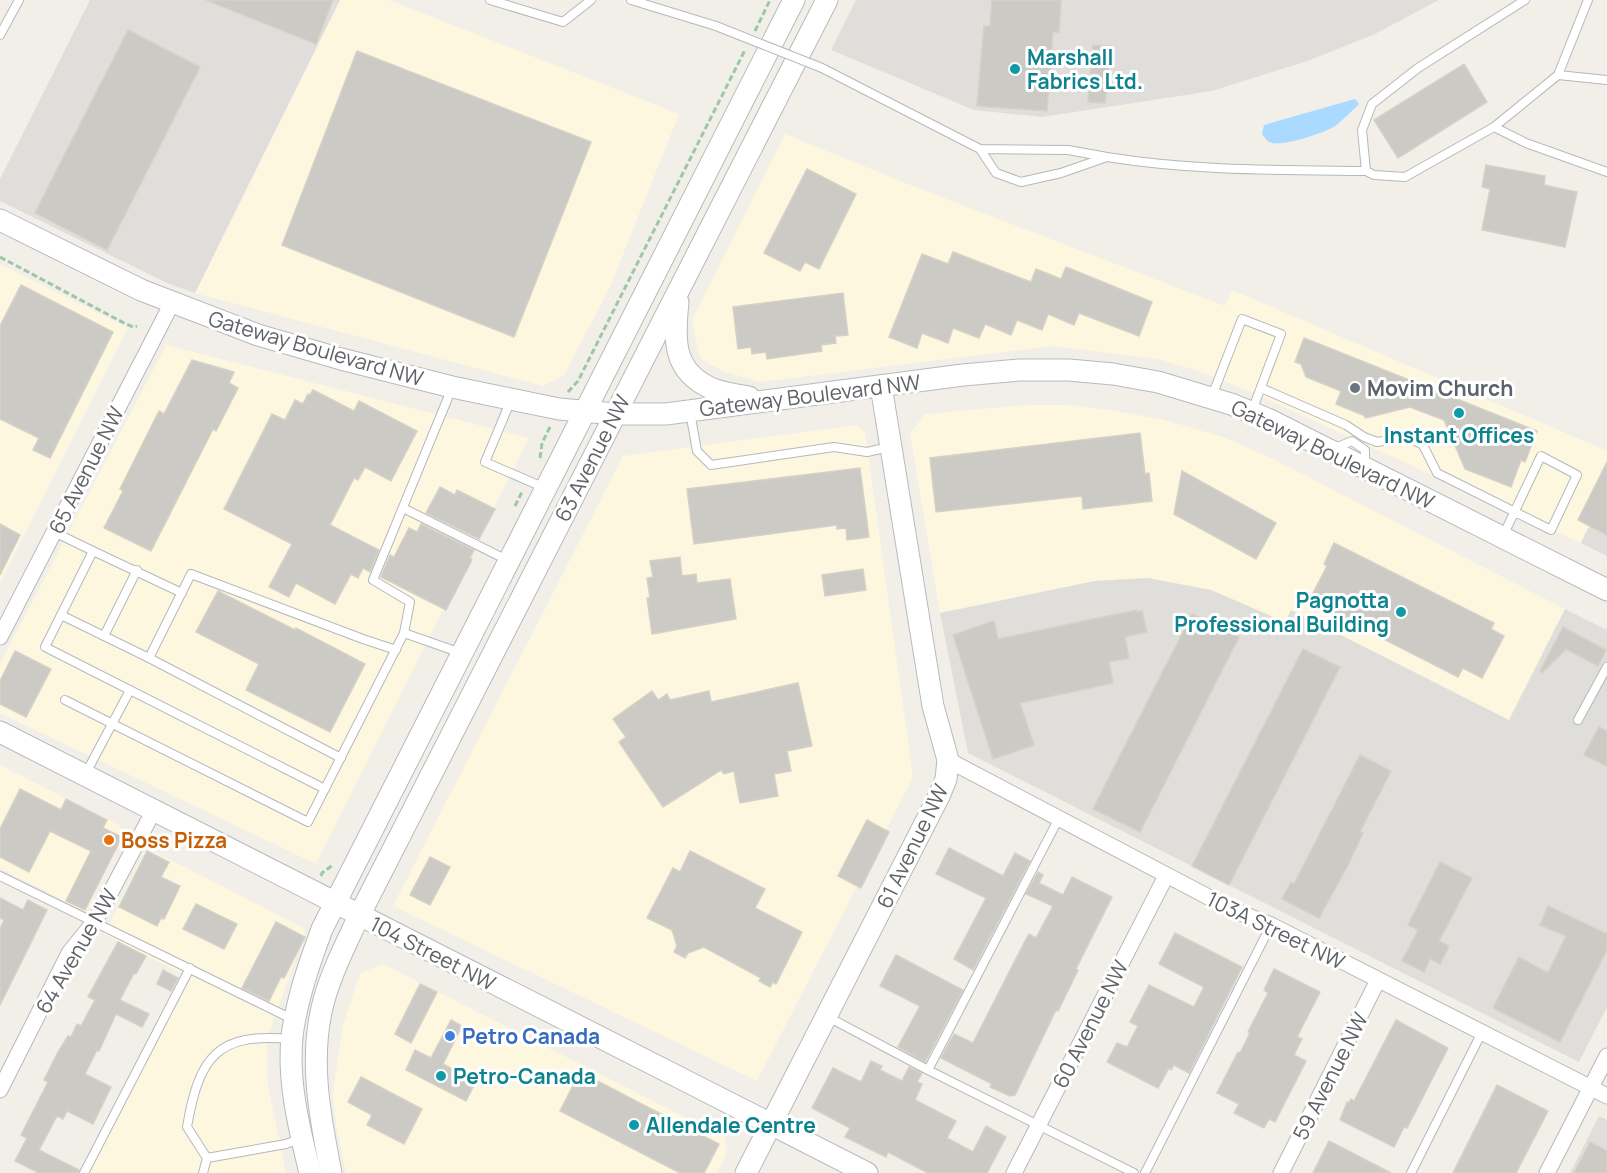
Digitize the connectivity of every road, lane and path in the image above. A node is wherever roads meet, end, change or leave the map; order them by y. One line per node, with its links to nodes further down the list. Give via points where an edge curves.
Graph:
1 (19, 0): 11 (lane)
2 (490, 0): 3 (lane, via 563,22)
3 (591, 0)
4 (631, 0): 16 (lane, bridge, via 716,26 822,68)
5 (770, 0): 10 (path)
6 (794, 0): 32 (main road, 63 Avenue NW)
7 (827, 0): 22 (main road, 63 Avenue NW)
8 (1525, 0): 18 (lane, via 1418,68 1372,104 1362,130)
9 (1588, 0): 13 (lane)
10 (754, 32)
11 (0, 35)
12 (749, 42): 28 (path, via 578,381)
13 (1558, 75): 14 (lane); 15 (lane)
14 (1607, 80)
15 (1494, 127): 18 (lane, via 1405,177); 19 (lane, via 1526,144)
16 (980, 149): 17 (lane, via 1068,150); 17 (lane, via 996,173 1021,182)
17 (1107, 157): 18 (lane, via 1152,164 1263,170)
18 (1366, 171)
19 (1607, 172)
20 (0, 220): 23 (main road, Gateway Boulevard NW)
21 (0, 257): 24 (path, via 124,323)
22 (679, 290): 31 (main road, via 675,339 683,365 713,389); 35 (main road, 63 Avenue NW)
23 (172, 303): 26 (main road, Gateway Boulevard NW, via 258,335); 43 (street, 65 Avenue NW)
24 (137, 326)
25 (881, 386): 29 (main road, Gateway Boulevard NW, via 1019,370 1069,370 1158,382); 31 (main road, Gateway Boulevard NW); 37 (main road, 61 Avenue NW)
26 (452, 387): 30 (main road, Gateway Boulevard NW); 41 (lane)
27 (1261, 388): 29 (lane, via 1281,334 1242,319); 34 (lane); 36 (lane, via 1346,425)
28 (568, 392)
29 (1212, 398): 34 (main road, Gateway Boulevard NW)
30 (511, 400): 32 (main road, Gateway Boulevard NW); 40 (lane, via 486,462)
31 (764, 401): 33 (main road, Gateway Boulevard NW)
32 (585, 411): 35 (main road, Gateway Boulevard NW); 40 (main road, 63 Avenue NW)
33 (690, 411): 35 (main road, Gateway Boulevard NW); 37 (lane, via 697,451 711,465 834,447 867,452)
34 (1251, 412): 38 (main road, Gateway Boulevard NW)
35 (615, 414): 72 (main road, 63 Avenue NW)
36 (1361, 441): 38 (lane); 39 (lane); 42 (lane, via 1408,437 1423,445 1437,473)
37 (890, 446): 64 (main road, 61 Avenue NW, via 933,706)
38 (1330, 449): 39 (main road, Gateway Boulevard NW)
39 (1365, 468): 44 (main road, Gateway Boulevard NW)
40 (546, 488): 46 (main road, 63 Avenue NW)
41 (403, 508): 46 (lane); 51 (lane, via 373,580 410,602)
42 (1514, 513): 42 (lane, via 1541,456 1577,474 1551,530); 44 (lane)
43 (54, 532): 45 (lane); 53 (street, 65 Avenue NW)
44 (1503, 538): 48 (main road, Gateway Boulevard NW)
45 (93, 551): 47 (lane); 50 (lane)
46 (509, 561): 55 (main road, 63 Avenue NW)
47 (137, 570): 49 (lane); 52 (lane)
48 (1607, 590)
49 (182, 593): 54 (lane, via 191,574); 56 (lane)
50 (61, 615): 52 (lane); 58 (lane, via 45,647)
51 (404, 633): 54 (lane); 55 (lane)
52 (104, 636): 56 (lane)
53 (0, 637)
54 (396, 650): 63 (lane)
55 (462, 654): 71 (main road, 63 Avenue NW)
56 (149, 658): 63 (lane)
57 (1607, 667): 60 (lane)
58 (130, 690): 61 (lane); 66 (lane)
59 (65, 700): 61 (lane)
60 (1578, 720)
61 (113, 724): 65 (lane); 66 (lane, via 308,822)
62 (0, 732): 65 (main road, 104 Street NW)
63 (341, 758): 66 (lane)
64 (948, 760): 68 (street, 103A Street NW); 77 (main road, 61 Avenue NW, via 939,796)
65 (85, 776): 67 (main road, 104 Street NW)
66 (325, 789)
67 (153, 812): 71 (main road, 104 Street NW); 73 (street, 64 Avenue NW)
68 (1059, 818): 70 (street, 103A Street NW); 81 (lane)
69 (0, 876): 73 (lane)
70 (1166, 876): 74 (street, 103A Street NW); 86 (street, 60 Avenue NW)
71 (335, 903): 72 (main road, 104 Street NW); 78 (main road, 63 Avenue NW, via 311,960)
72 (359, 916): 85 (main road, 104 Street NW); 92 (main road, 63 Avenue NW, via 329,984 317,1045 317,1096)
73 (94, 922): 75 (lane); 83 (street, 64 Avenue NW, via 69,953)
74 (1271, 925): 76 (street, 103A Street NW); 97 (lane)
75 (190, 968): 78 (lane); 89 (lane)
76 (1378, 980): 79 (street, 103A Street NW); 98 (street, 59 Avenue NW)
77 (827, 1017): 81 (lane); 85 (main road, 61 Avenue NW)
78 (293, 1030): 87 (main road, 63 Avenue NW, via 293,1079); 88 (lane, via 276,1038 245,1039 223,1047 208,1062 190,1105 186,1127)
79 (1482, 1032): 82 (street, 103A Street NW); 99 (lane)
80 (1607, 1056): 82 (street)
81 (928, 1070): 86 (lane)
82 (1591, 1087): 84 (street, 103A Street NW); 100 (street)
83 (0, 1090)
84 (1607, 1096)
85 (771, 1124): 93 (main road, 61 Avenue NW); 94 (main road, 104 Street NW)
86 (1039, 1125): 95 (street, 60 Avenue NW); 96 (lane)
87 (302, 1138): 88 (lane); 91 (main road, 63 Avenue NW)
88 (207, 1158): 90 (lane)
89 (84, 1173)
90 (203, 1173)
91 (310, 1173)
92 (331, 1173)
93 (746, 1173)
94 (867, 1173)
95 (1014, 1173)
96 (1134, 1173)
97 (1145, 1173)
98 (1281, 1173)
99 (1411, 1173)
100 (1547, 1173)

